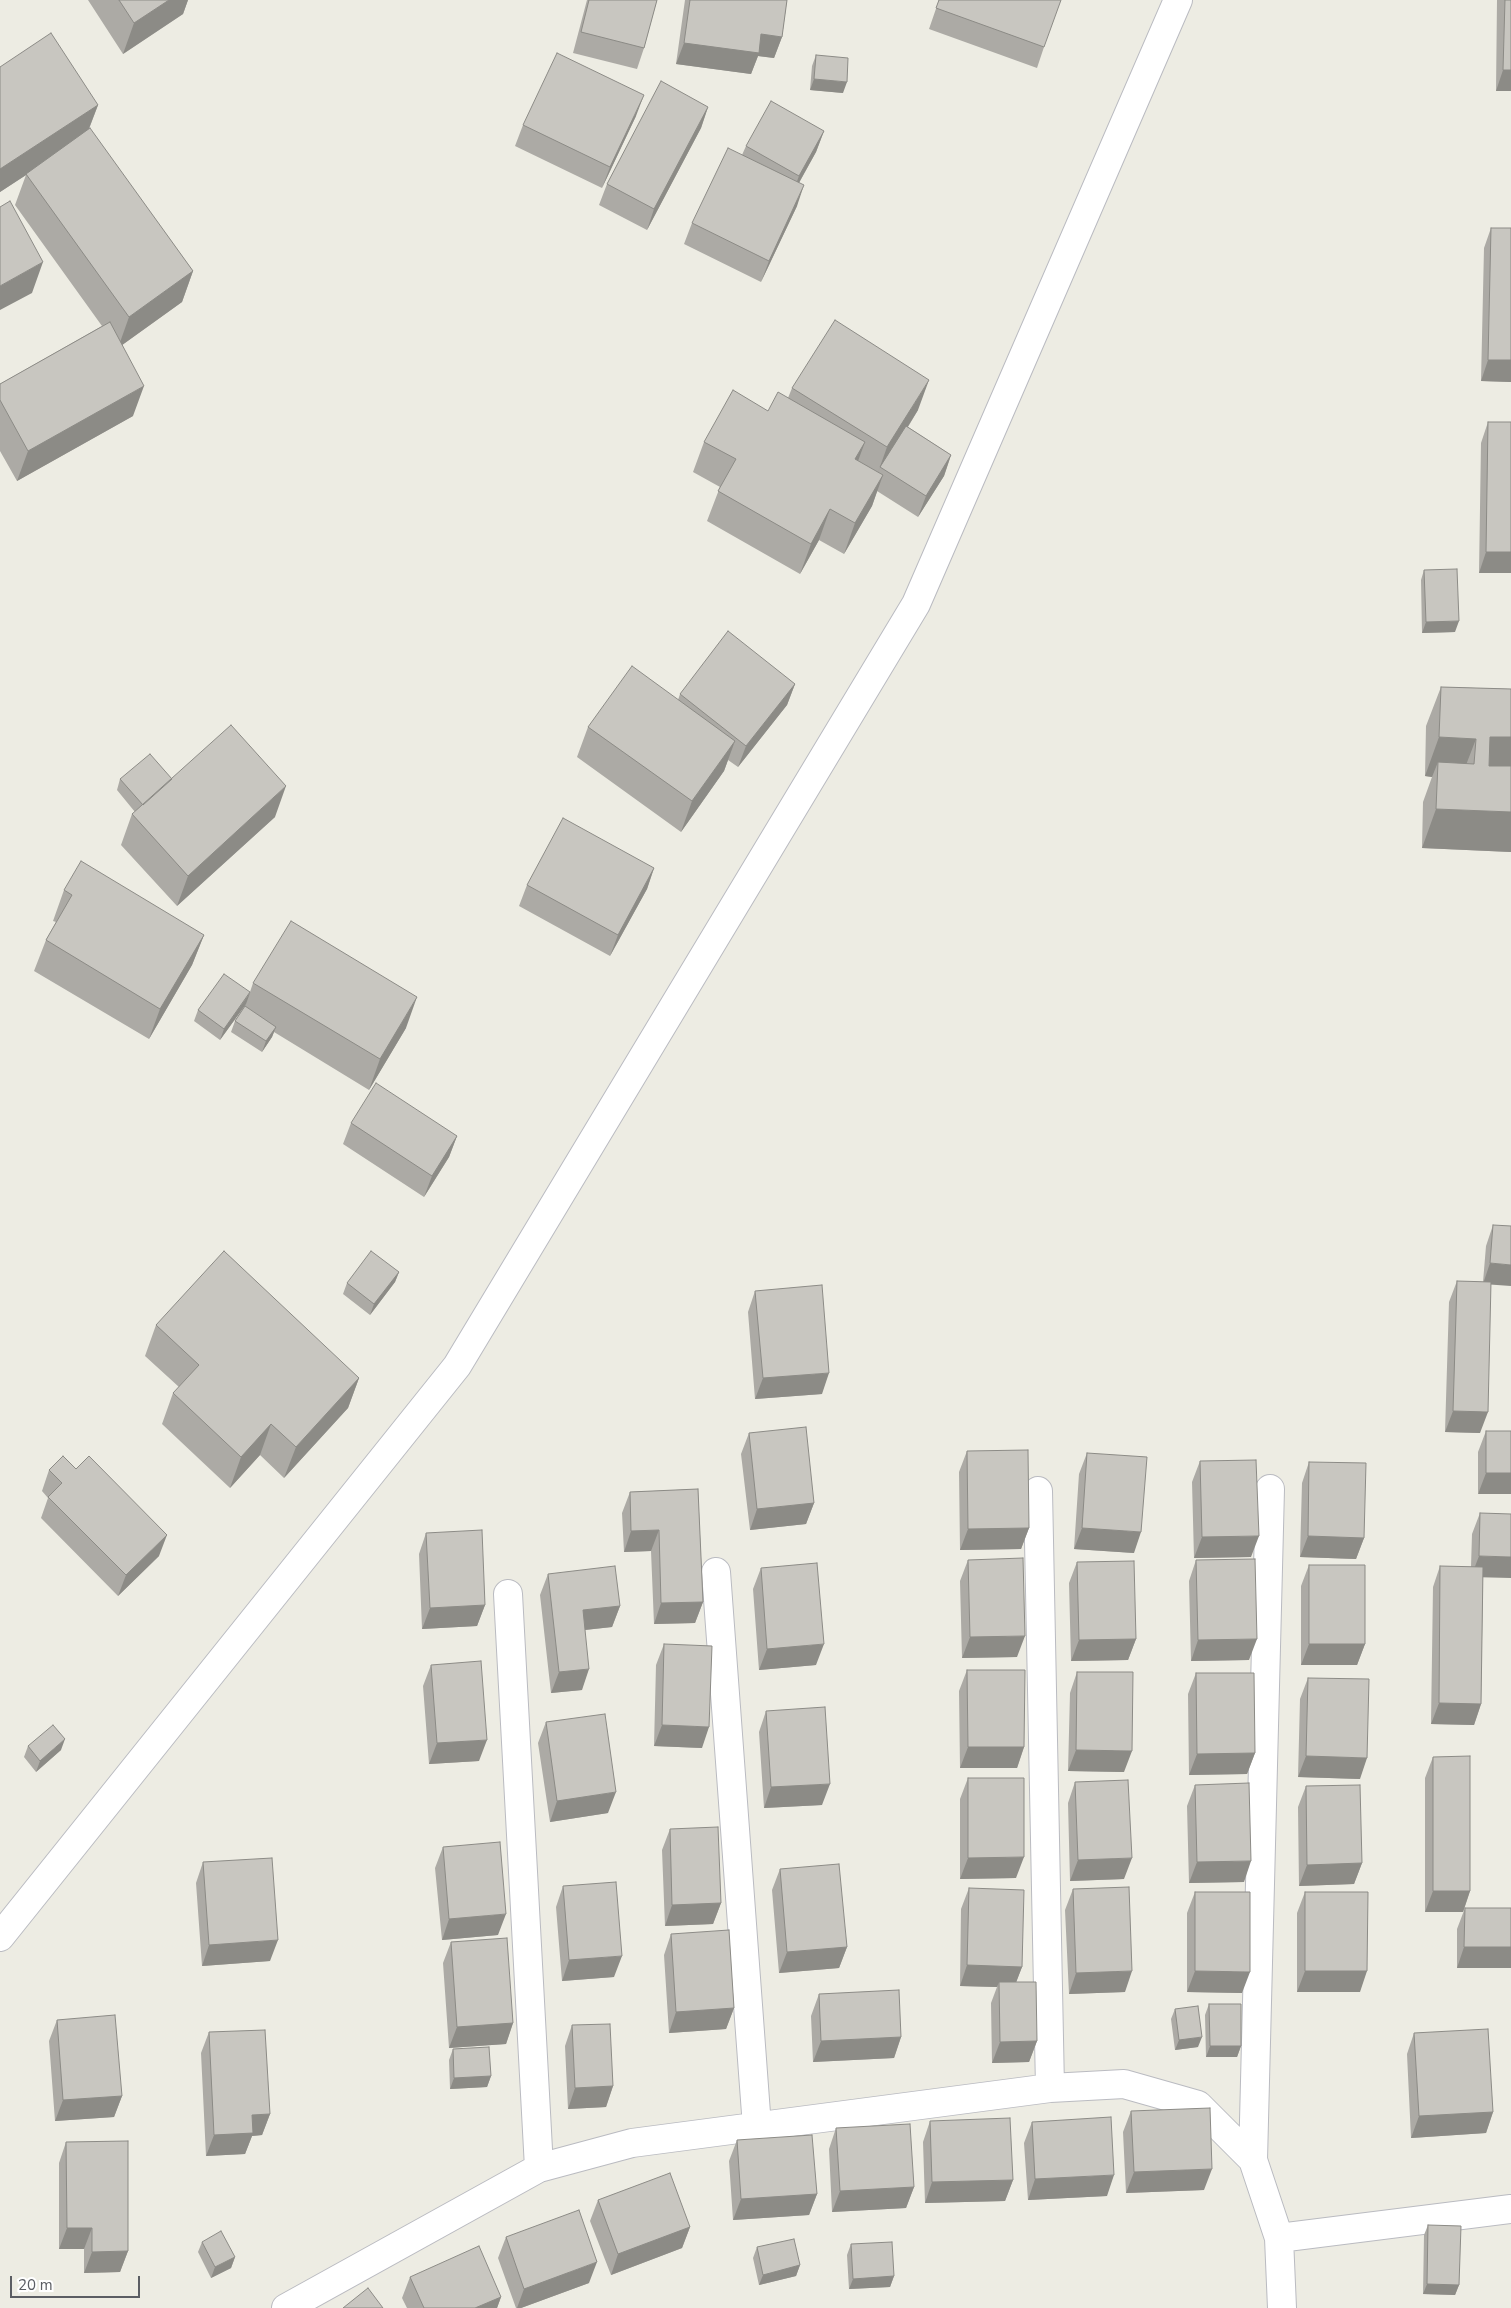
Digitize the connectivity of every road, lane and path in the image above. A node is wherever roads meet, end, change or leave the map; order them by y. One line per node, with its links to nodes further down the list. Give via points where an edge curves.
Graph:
1 (1178, 0): 6 (street, via 916,604 458,1366)
2 (1270, 1489): 9 (street)
3 (1038, 1491): 7 (street)
4 (716, 1572): 8 (street)
5 (508, 1594): 10 (street)
6 (0, 1937)
7 (1050, 2088): 8 (street); 9 (street, via 1124,2084 1198,2105)
8 (757, 2127): 10 (street, via 632,2143)
9 (1254, 2160): 12 (street)
10 (540, 2168): 13 (street)
11 (1511, 2209): 12 (street)
12 (1279, 2238): 14 (street)
13 (286, 2308)
14 (1282, 2308)

